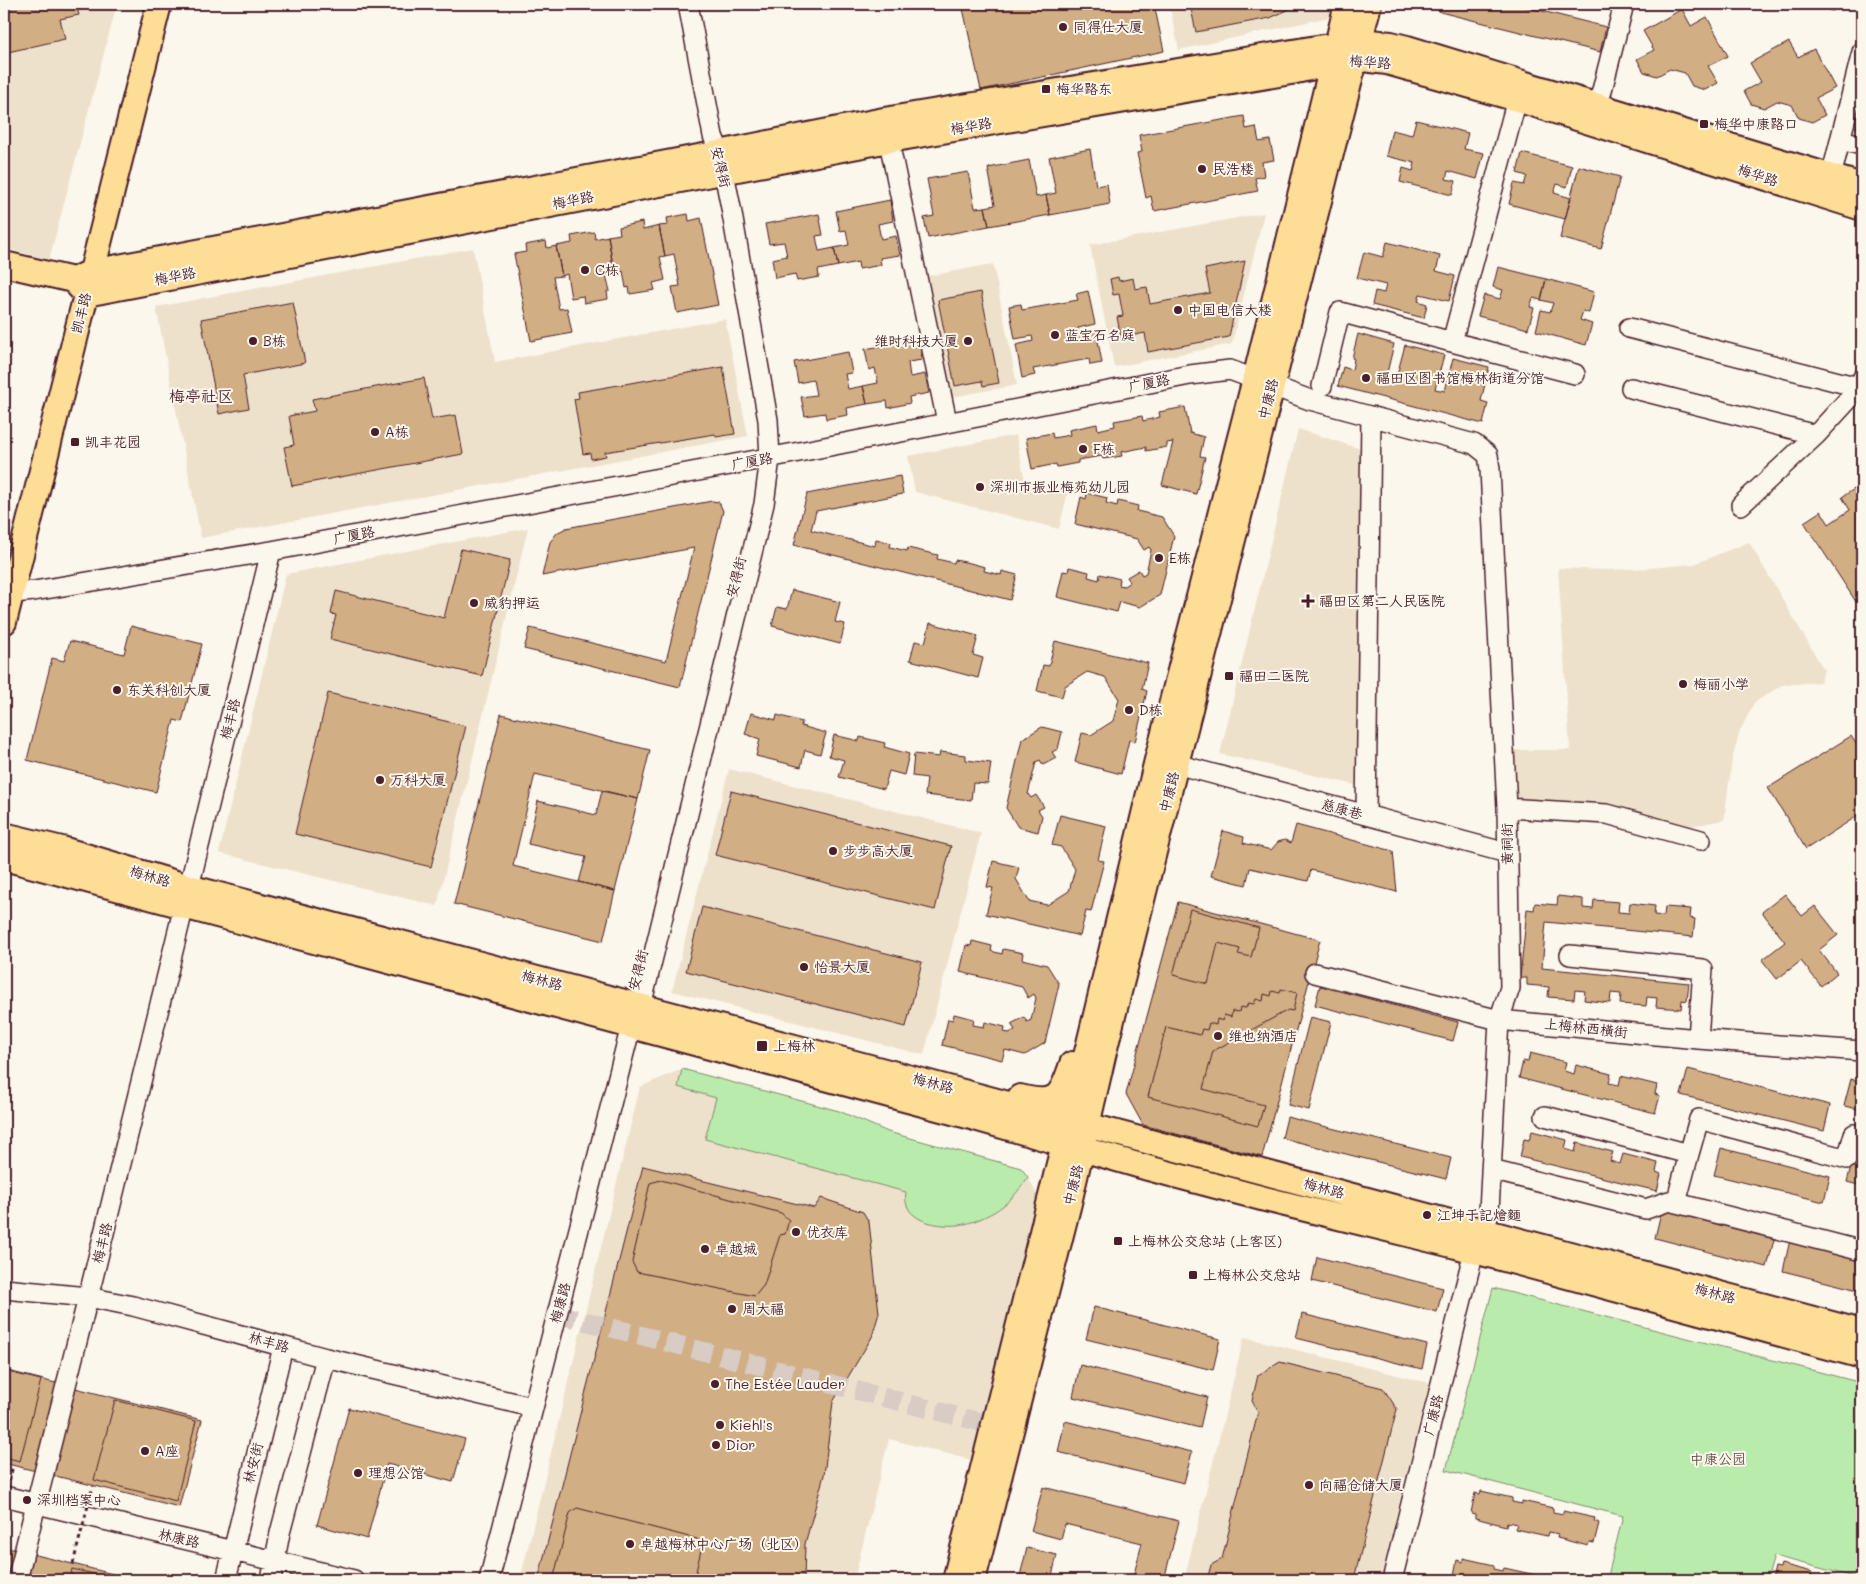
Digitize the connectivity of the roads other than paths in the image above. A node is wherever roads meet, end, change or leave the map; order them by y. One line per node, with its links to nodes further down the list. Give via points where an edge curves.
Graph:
1 (143, 4): 19 (main road, 凯丰路)
2 (159, 4): 19 (main road, 凯丰路)
3 (688, 4): 14 (street, 安得街)
4 (1347, 4): 7 (main road, 中康路)
5 (1368, 4): 7 (main road, 中康路)
6 (1624, 4): 10 (street)
7 (1346, 51): 9 (main road, 梅华路); 10 (main road, 梅华路, via 1407,48); 11 (main road, 梅华路); 23 (main road, 中康路)
8 (1862, 52): 12 (street)
9 (1517, 99): 17 (main road, 梅华路); 21 (street)
10 (1598, 106): 15 (main road, 梅华路)
11 (887, 130): 14 (main road, 梅华路); 28 (street)
12 (1840, 140): 13 (street); 15 (street)
13 (1862, 145)
14 (715, 158): 19 (main road, 梅华路); 31 (street, 安得街)
15 (1831, 177): 16 (main road, 梅华路)
16 (1862, 186)
17 (1862, 208)
18 (4, 264): 19 (main road, 梅华路)
19 (84, 282): 34 (main road, 凯丰路); 35 (main road, 凯丰路)
20 (1629, 328): 24 (street)
21 (1452, 342): 22 (street); 25 (street, via 1340,312)
22 (1575, 374)
23 (1263, 383): 27 (street, 广厦路, via 1310,400); 28 (street, 广厦路, via 1230,370 1209,372); 37 (main road, 中康路); 52 (main road, 中康路, via 1157,760)
24 (1862, 384): 29 (street)
25 (1322, 386)
26 (1631, 388): 29 (street)
27 (1371, 416): 30 (street, 广厦路, via 1474,444); 39 (street)
28 (947, 422): 31 (street, 广厦路)
29 (1816, 435): 32 (street)
30 (1488, 455): 38 (street, 黄祠街)
31 (765, 458): 33 (street, 广厦路); 49 (street, 安得街, via 764,504)
32 (1741, 505)
33 (271, 551): 35 (street, 广厦路); 46 (street, 梅丰路)
34 (4, 554)
35 (7, 594): 36 (main road, 凯丰路)
36 (4, 622)
37 (1176, 764): 39 (street, 慈康巷); 52 (main road, 中康路)
38 (1507, 808): 42 (street, via 1608,814); 44 (street, 黄祠街)
39 (1366, 815): 44 (street, 慈康巷)
40 (4, 824): 43 (main road)
41 (4, 835): 43 (main road, 梅林路)
42 (1701, 840)
43 (62, 849): 46 (main road, 梅林路)
44 (1508, 853): 50 (street, 黄祠街, via 1510,988)
45 (4, 858): 46 (main road, 梅林路)
46 (187, 896): 49 (main road, 梅林路); 69 (street, 梅丰路)
47 (1570, 955): 51 (street, via 1703,969)
48 (1315, 973): 50 (street, 上梅林西横街)
49 (634, 1011): 54 (main road, 梅林路); 56 (main road, 梅林路); 74 (street, 梅康路)
50 (1499, 1020): 51 (street, 上梅林西横街); 63 (street, 黄祠街)
51 (1698, 1039): 53 (street, 上梅林西横街)
52 (1096, 1050): 54 (main road, via 1074,1059 1061,1092 1046,1100); 57 (main road, 中康路); 59 (main road, via 1108,1070 1102,1097 1105,1110 1117,1123 1139,1130)
53 (1862, 1051)
54 (978, 1094): 57 (main road, 梅林路)
55 (1546, 1116): 61 (street)
56 (972, 1117): 60 (main road, 梅林路); 65 (main road, via 998,1138 1039,1150 1047,1156 1052,1172 1046,1195)
57 (1079, 1123): 59 (main road, 梅林路); 60 (main road, 中康路)
58 (1862, 1136): 61 (street, via 1854,1134 1847,1159 1698,1119)
59 (1154, 1144): 66 (main road, 梅林路)
60 (1073, 1146): 62 (main road, 梅林路); 65 (main road, 中康路)
61 (1689, 1154): 64 (street)
62 (1148, 1168): 65 (main road, via 1130,1170 1111,1165 1093,1172 1086,1178 1077,1212); 66 (main road, 梅林路, via 1265,1199)
63 (1491, 1170): 64 (street, via 1646,1209 1669,1201); 66 (street, 黄祠街, via 1489,1211)
64 (1676, 1203): 67 (street)
65 (1054, 1226): 84 (main road, 中康路, via 992,1425); 85 (main road, 中康路)
66 (1479, 1241): 70 (main road, 梅林路); 72 (main road, 梅林路); 86 (street, 广康路)
67 (1862, 1251)
68 (4, 1289): 69 (street, 林丰路)
69 (88, 1297): 71 (street, 林丰路); 76 (street, 梅丰路)
70 (1862, 1332)
71 (283, 1347): 73 (street, 林丰路); 77 (street, 林安街)
72 (1862, 1356)
73 (326, 1358): 74 (street, 林丰路); 78 (street)
74 (532, 1407): 83 (street, 梅康路)
75 (4, 1496): 76 (street, 林康路)
76 (36, 1504): 77 (street, 林康路); 79 (street, 梅丰路)
77 (233, 1551): 78 (street, 林康路); 80 (street, 林安街)
78 (274, 1561): 81 (street); 82 (street, 林康路)
79 (17, 1580)
80 (226, 1580)
81 (271, 1580)
82 (354, 1580)
83 (488, 1580)
84 (955, 1580)
85 (973, 1580)
86 (1392, 1580)

